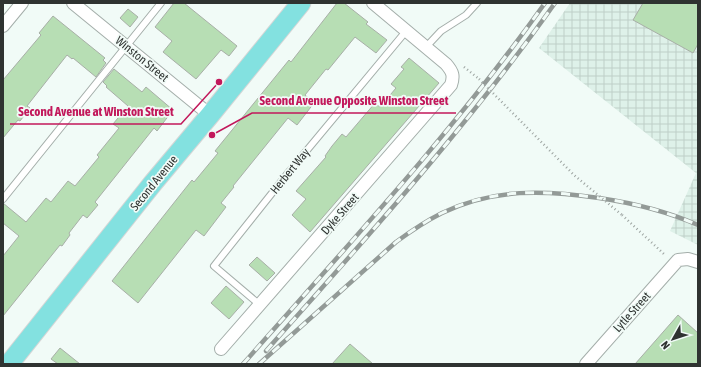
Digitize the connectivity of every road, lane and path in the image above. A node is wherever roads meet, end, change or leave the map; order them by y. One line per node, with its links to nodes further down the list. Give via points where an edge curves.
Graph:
1 (22, 3): 7 (street)
2 (73, 3): 9 (street, Winston Street)
3 (161, 3): 9 (lane)
4 (301, 3): 12 (main road, Second Avenue)
5 (373, 3): 8 (street)
6 (477, 3): 10 (lane, via 466,15 441,31)
7 (3, 26)
8 (406, 30): 10 (street); 16 (lane, Herbert Way, via 214,266)
9 (127, 46): 12 (street, Winston Street); 13 (lane)
10 (426, 47): 16 (street, Dyke Street, via 452,70 454,76 451,85)
11 (461, 64): 15 (path, bridge, via 574,175 667,257)
12 (210, 115): 18 (main road, Second Avenue)
13 (3, 199)
14 (695, 259): 15 (street)
15 (678, 260): 19 (street, Lytle Street)
16 (260, 305): 17 (street, Dyke Street)
17 (221, 349)
18 (9, 364)
19 (586, 364)

